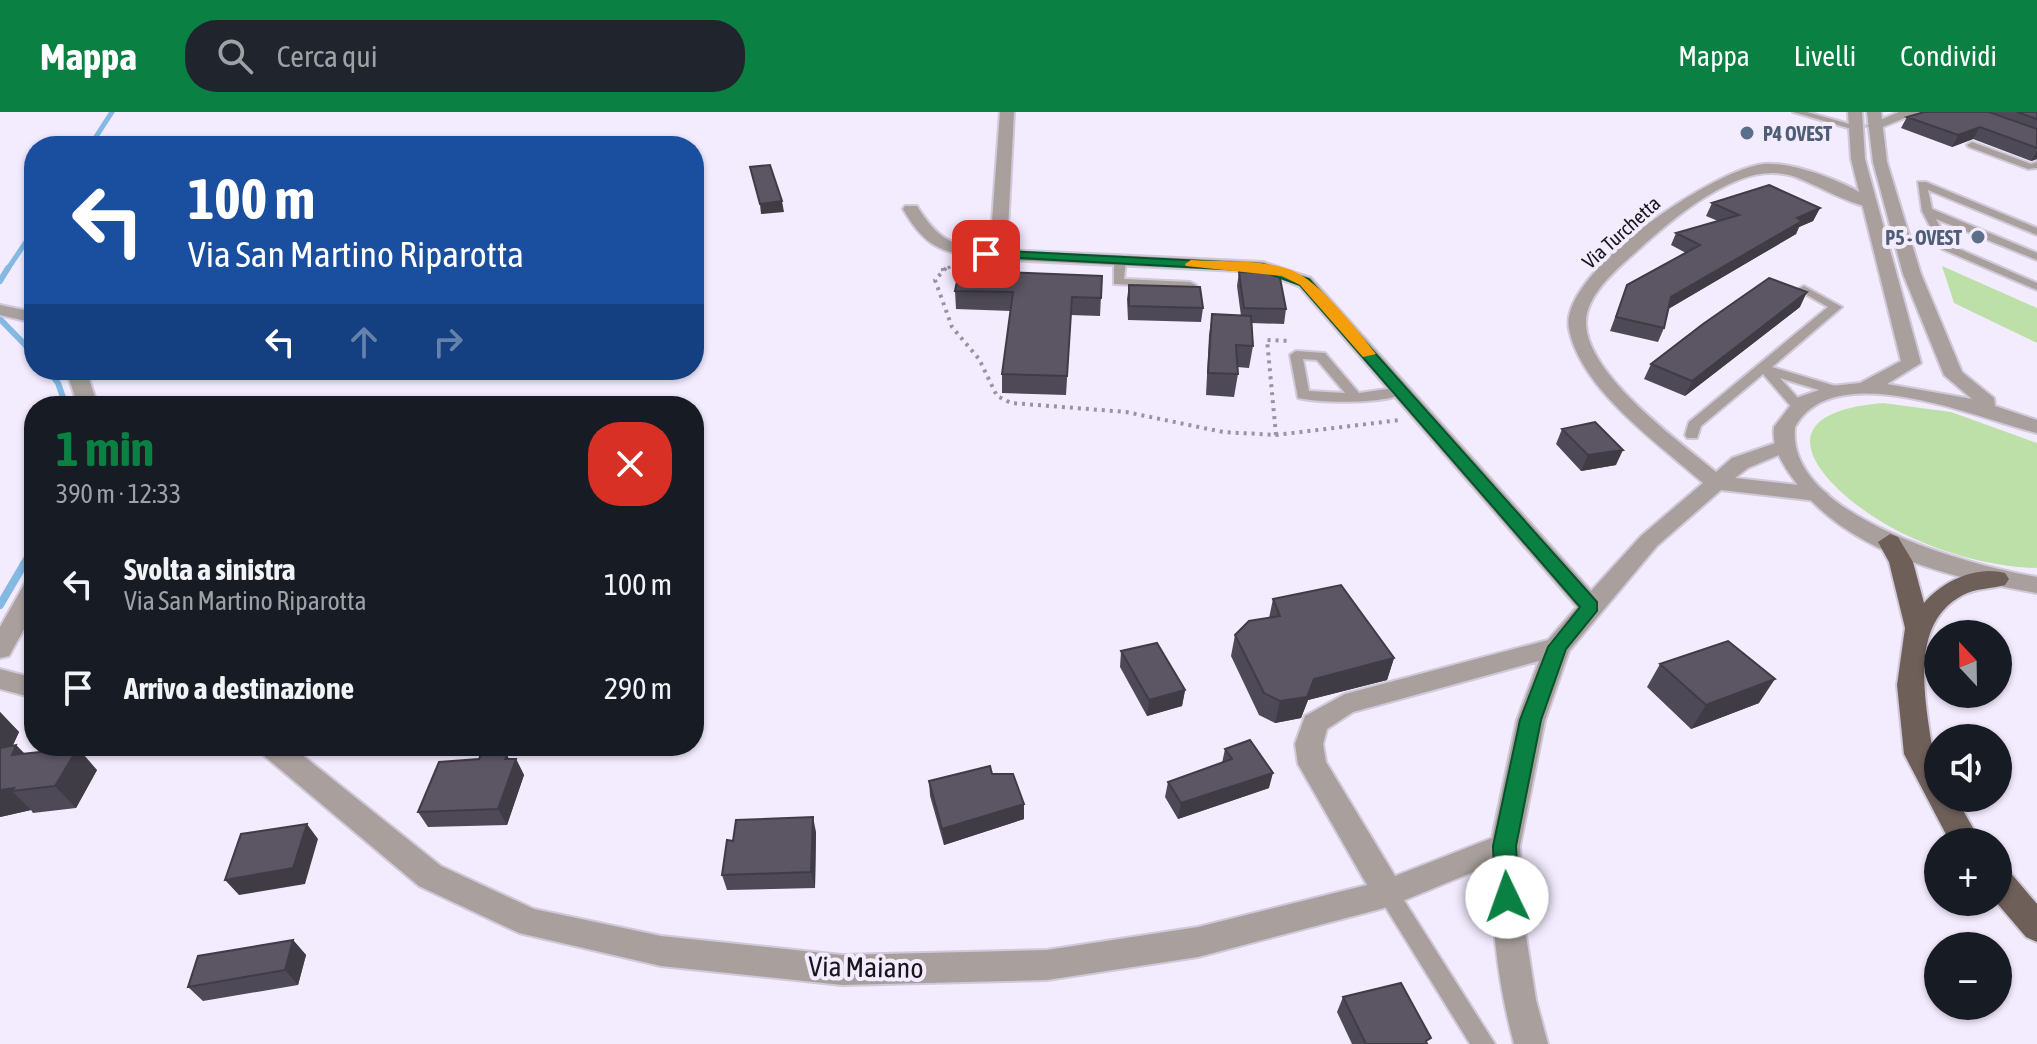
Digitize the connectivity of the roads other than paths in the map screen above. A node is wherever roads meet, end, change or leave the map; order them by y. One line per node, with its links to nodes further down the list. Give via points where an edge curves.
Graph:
1 (1007, 112): 11 (street)
2 (1797, 112): 4 (lane)
3 (1912, 112): 4 (street)
4 (1864, 119): 7 (street); 24 (street, via 1900,241 1954,375)
5 (1972, 145): 6 (lane)
6 (2037, 165)
7 (1869, 205): 20 (street, via 1911,363 1889,377); 28 (street, Via Turchetta, via 1790,170 1753,171 1695,196 1600,277 1581,304 1581,342 1604,377)
8 (911, 209): 11 (street, via 926,237 947,247)
9 (1927, 211): 10 (lane, via 1922,184); 12 (lane); 15 (lane, via 1946,247)
10 (2037, 232)
11 (998, 254): 13 (street)
12 (2037, 257)
13 (1120, 260): 14 (lane, via 1118,282); 21 (street, via 1263,267 1286,273 1305,282)
14 (1190, 285)
15 (2037, 287)
16 (1804, 289): 19 (lane, via 1836,307)
17 (0, 310): 18 (street)
18 (24, 314)
19 (1765, 369): 20 (lane); 23 (lane); 26 (lane, via 1694,425)
20 (1843, 390): 23 (street); 24 (street, via 1896,389)
21 (1401, 391): 22 (lane); 34 (street)
22 (1356, 398): 22 (lane, via 1303,395 1296,355 1321,356)
23 (1799, 407): 27 (street, via 1785,424)
24 (2006, 414): 25 (street)
25 (2037, 427)
26 (1692, 435)
27 (1784, 446): 28 (street, via 1740,463); 29 (street)
28 (1716, 483): 29 (street); 34 (street, via 1649,541)
29 (1817, 494): 30 (street)
30 (1890, 542): 31 (street); 35 (main road, via 1901,562)
31 (1997, 579): 32 (street); 35 (main road, via 1958,584)
32 (2037, 585)
33 (24, 607): 37 (street)
34 (1591, 607): 36 (street)
35 (1918, 628): 41 (main road, via 1910,685)
36 (1557, 647): 42 (street, via 1531,720); 43 (street, via 1345,704 1315,723 1309,744 1312,764)
37 (0, 649)
38 (0, 679): 39 (street)
39 (24, 685)
40 (284, 756): 43 (street, Via Maiano, via 430,876 530,923 661,951 842,970 1047,965 1198,942)
41 (1924, 766)
42 (1505, 846): 43 (street, Via Maiano); 47 (street, via 1508,923)
43 (1388, 893): 46 (lane)
44 (2012, 898): 45 (main road)
45 (2037, 927)
46 (1483, 1044)
47 (1531, 1044)

